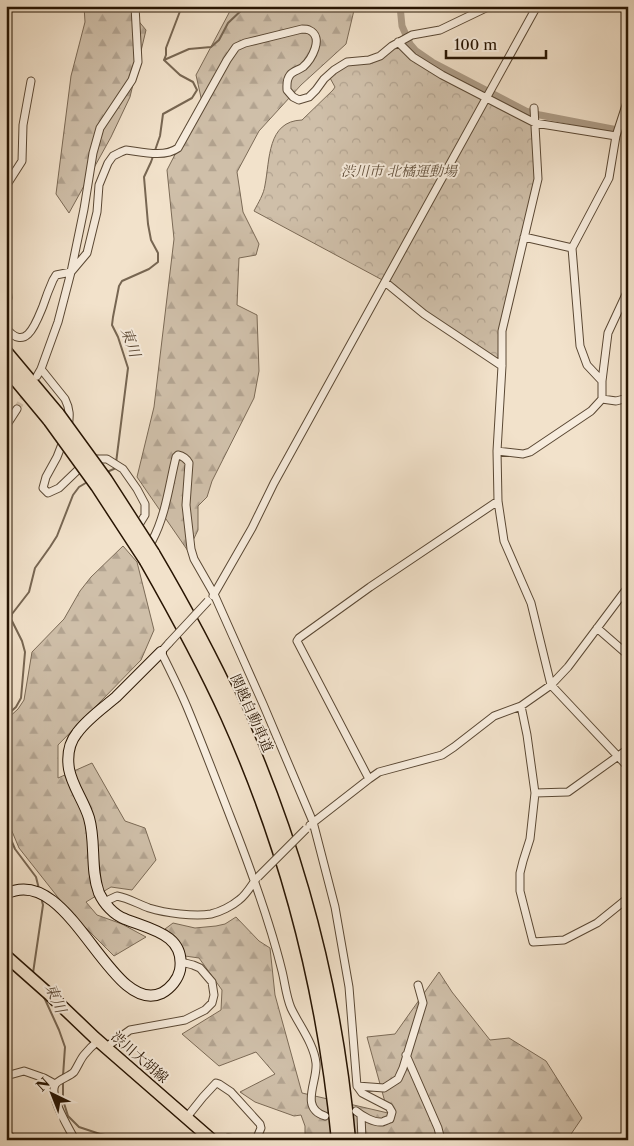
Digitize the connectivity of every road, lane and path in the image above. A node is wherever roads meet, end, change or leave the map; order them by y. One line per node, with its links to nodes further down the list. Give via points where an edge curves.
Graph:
1 (135, 6): 14 (street, via 138,62 132,80 100,128)
2 (490, 6): 4 (street, via 440,30 412,35)
3 (537, 6): 6 (street)
4 (400, 41): 6 (street, via 413,58); 14 (street, via 380,56 347,62 324,79 309,97 299,100 287,90 286,81 313,54 317,44 310,30 245,42 236,47 178,148 173,152 160,153 126,150 113,156 99,185 97,212 87,253)
5 (31, 81): 11 (street, via 22,160)
6 (487, 97): 9 (street); 16 (street)
7 (628, 100): 10 (street)
8 (534, 108): 9 (street)
9 (535, 123): 10 (street); 12 (street, via 538,179)
10 (616, 136): 13 (street, via 609,178)
11 (6, 186)
12 (524, 237): 13 (street); 21 (street, via 502,331)
13 (572, 248): 25 (street, via 580,346 587,365)
14 (71, 272): 19 (street, via 52,280 33,330 16,338); 23 (street)
15 (6, 278): 18 (street)
16 (385, 282): 21 (street, via 424,314); 35 (street)
17 (628, 290): 25 (street, via 608,333)
18 (6, 301)
19 (6, 328)
20 (6, 352): 29 (highway, 関越自動車道)
21 (502, 366): 31 (street)
22 (6, 368): 29 (highway, 関越自動車道)
23 (41, 369): 24 (street); 35 (street, via 70,411 67,432 46,477 45,491 48,494 58,488 84,464 107,459 123,469 145,504 145,515 134,532 136,539 140,544 152,541 159,528 176,457 183,456 188,463 186,505 191,549)
24 (37, 376)
25 (602, 381): 26 (street)
26 (602, 398): 27 (street, via 616,401); 31 (street, via 591,411 530,452)
27 (628, 398)
28 (17, 409): 30 (street)
29 (54, 418): 33 (highway, 関越自動車道, bridge, via 106,480)
30 (6, 426)
31 (497, 452): 32 (street)
32 (498, 501): 39 (street, via 504,541 531,603); 44 (street, via 370,586 297,641)
33 (149, 557): 70 (highway, 関越自動車道, via 227,716 273,834 314,980); 71 (highway, 関越自動車道, via 196,629 235,709 283,830 324,977)
34 (628, 587): 36 (street)
35 (214, 594): 37 (street, bridge); 46 (street)
36 (597, 628): 38 (street); 39 (street)
37 (165, 647): 47 (street); 50 (street, via 85,724 76,734 68,752 69,771 89,819 96,879)
38 (628, 655)
39 (551, 685): 40 (street); 42 (street)
40 (521, 706): 44 (street, via 494,716 442,755 379,772); 45 (street)
41 (628, 749): 42 (street)
42 (618, 756): 43 (street); 45 (street, via 568,792)
43 (628, 767)
44 (368, 779): 46 (street)
45 (535, 793): 49 (street, via 530,839 520,873 520,891 533,942 564,940 597,923)
46 (313, 822): 47 (street, bridge); 60 (street, via 335,907 349,987)
47 (256, 879): 50 (street, via 240,900 212,914 163,912 116,896); 61 (street, via 275,941 288,1001 316,1061 311,1093 313,1108)
48 (6, 894): 52 (street, via 30,890 53,900 124,982 141,994 162,993 169,988 179,974)
49 (628, 898)
50 (104, 902): 52 (street, via 123,919 168,937 179,952)
51 (6, 956): 54 (main road, 渋川大胡線)
52 (181, 962): 54 (street, via 200,968 212,982 212,1003 185,1020 130,1030)
53 (418, 985): 56 (street, via 423,1003)
54 (102, 1044): 59 (street, via 83,1056 74,1071); 62 (main road, 渋川大胡線)
55 (6, 1054): 57 (street)
56 (406, 1055): 60 (street, via 398,1079 384,1088); 73 (street)
57 (6, 1071)
58 (6, 1076): 59 (street, via 24,1072)
59 (57, 1083): 65 (street, via 54,1091 57,1106)
60 (357, 1086): 72 (street, via 392,1112 390,1119 382,1122 359,1113)
61 (325, 1116)
62 (187, 1118): 66 (main road, 渋川大胡線); 69 (street, via 216,1083 231,1092 260,1124)
63 (6, 1135): 64 (street)
64 (12, 1140)
65 (75, 1140)
66 (212, 1140)
67 (226, 1140): 68 (street)
68 (244, 1140)
69 (256, 1140)
70 (338, 1140)
71 (349, 1140)
72 (362, 1140)
73 (441, 1140)

